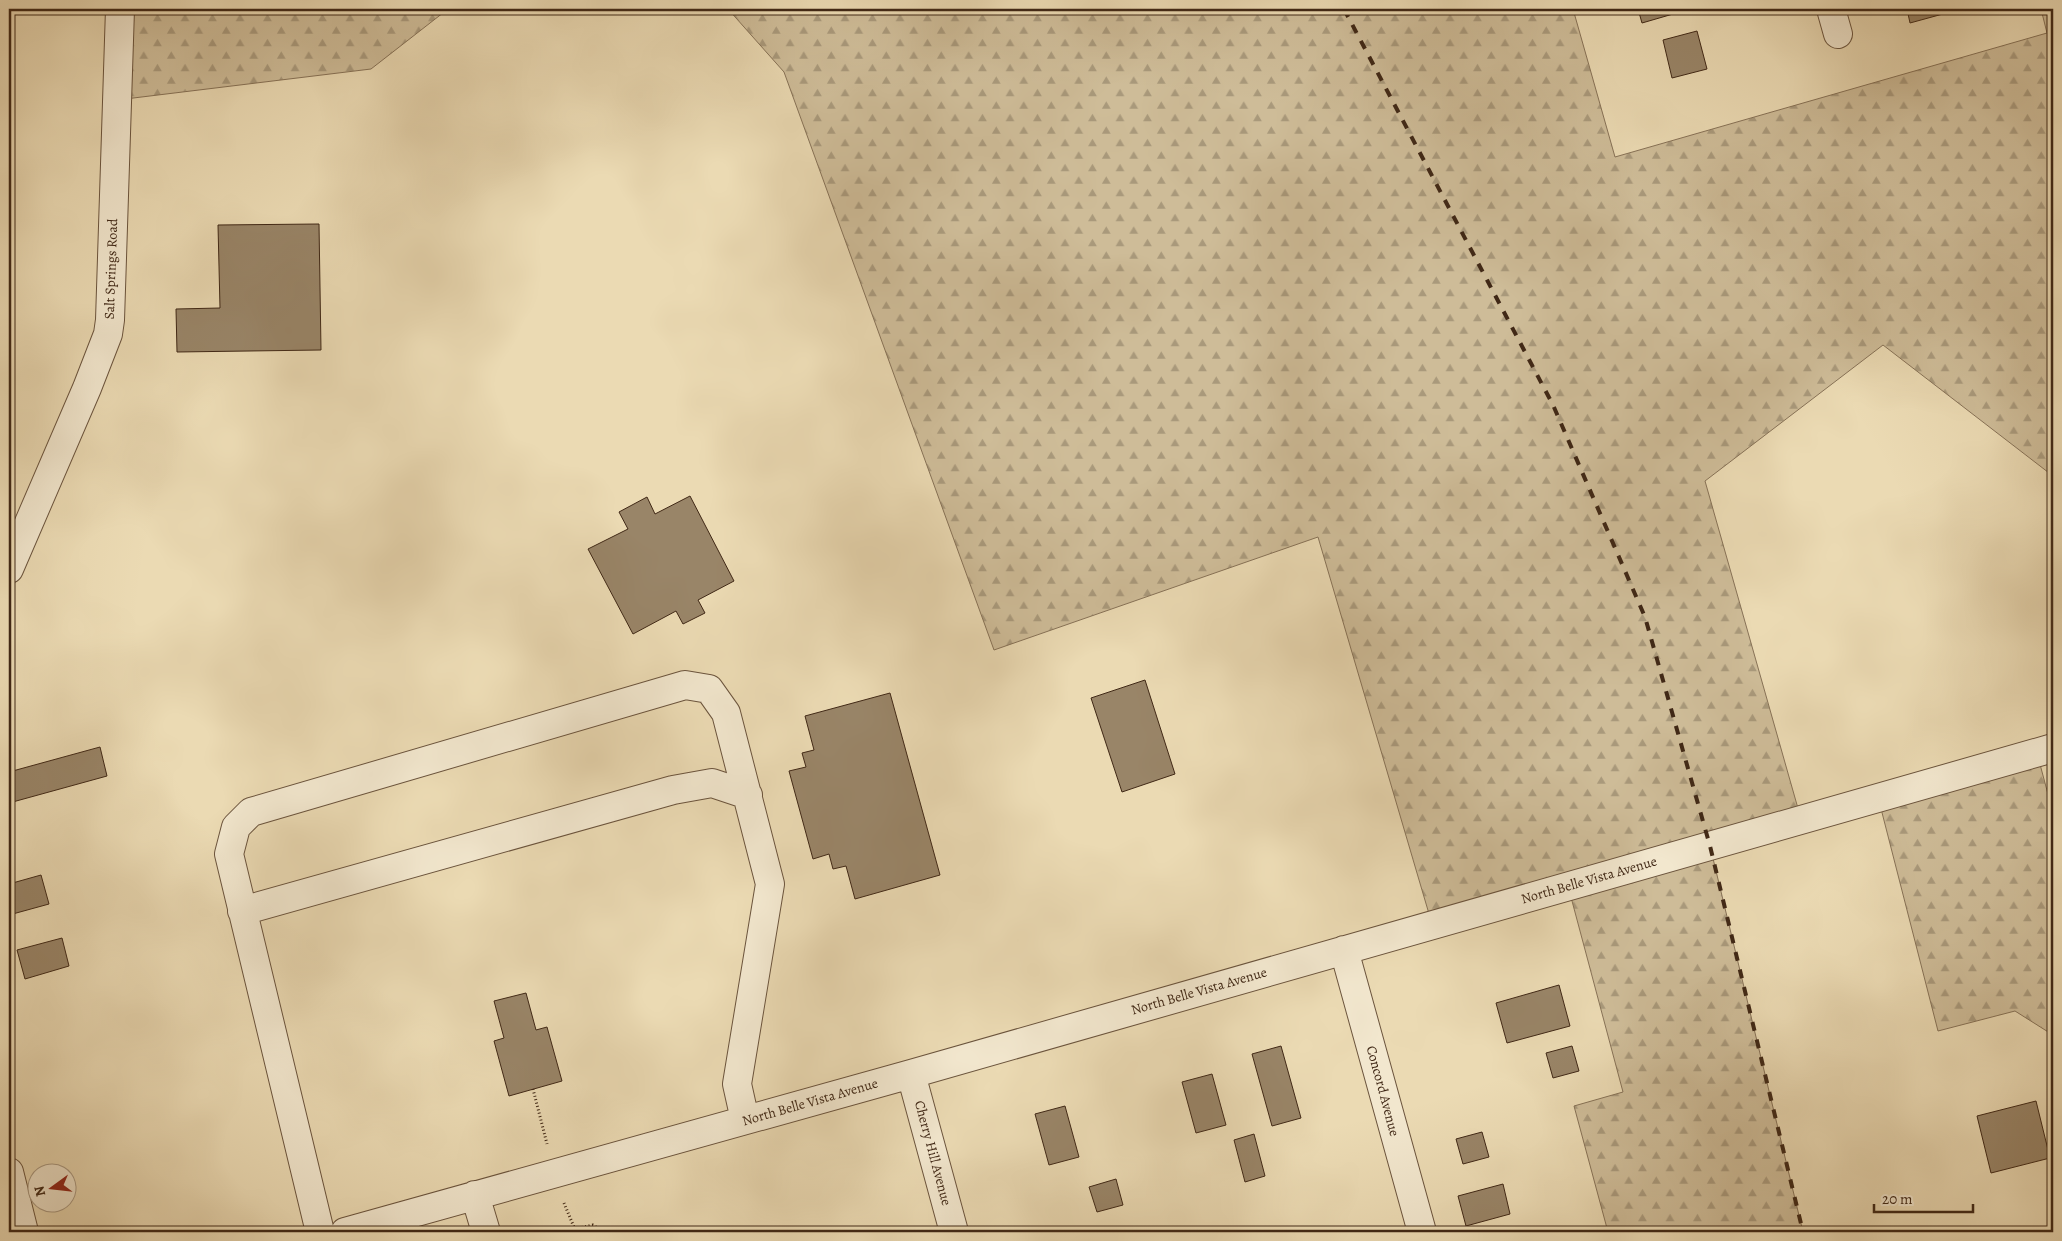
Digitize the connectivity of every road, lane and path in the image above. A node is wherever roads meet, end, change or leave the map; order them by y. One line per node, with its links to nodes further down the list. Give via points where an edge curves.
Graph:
1 (120, 9): 2 (street, Salt Springs Road, via 108,334)
2 (10, 561)
3 (2053, 748): 6 (street, North Belle Vista Avenue)
4 (748, 795): 5 (street, via 712,783 673,790); 5 (street, via 726,713 709,689 685,685 251,812 236,827 229,854); 9 (street, via 770,884 737,1084)
5 (242, 911): 16 (street)
6 (1344, 950): 7 (street, North Belle Vista Avenue); 21 (street, Concord Avenue)
7 (911, 1074): 9 (street, North Belle Vista Avenue); 20 (street, Cherry Hill Avenue)
8 (533, 1089): 10 (path)
9 (745, 1120): 12 (street, North Belle Vista Avenue)
10 (548, 1146)
11 (9, 1172): 15 (street)
12 (475, 1195): 17 (street, North Belle Vista Avenue); 18 (street)
13 (561, 1196): 14 (path)
14 (575, 1231): 19 (path, via 594,1225)
15 (24, 1232)
16 (320, 1232)
17 (345, 1232)
18 (486, 1232)
19 (603, 1232)
20 (954, 1232)
21 (1422, 1232)

